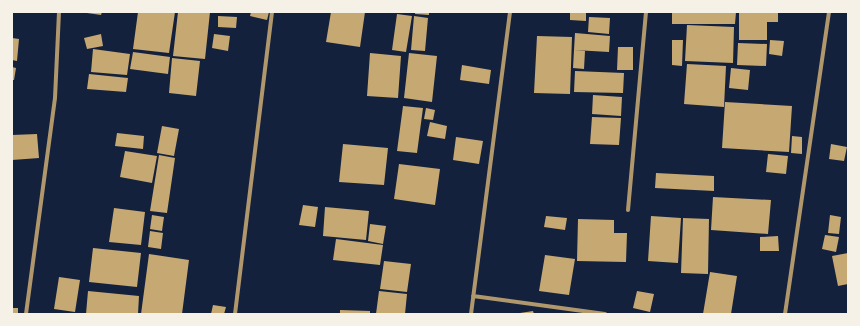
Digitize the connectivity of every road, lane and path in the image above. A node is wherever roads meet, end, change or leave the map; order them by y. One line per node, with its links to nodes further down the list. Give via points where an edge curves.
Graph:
1 (59, 12): 8 (street, via 55,98)
2 (272, 12): 9 (street)
3 (510, 12): 7 (street)
4 (646, 12): 6 (street)
5 (829, 12): 12 (street)
6 (628, 210)
7 (473, 296): 10 (street); 11 (street)
8 (26, 314)
9 (235, 314)
10 (471, 314)
11 (605, 314)
12 (785, 314)

